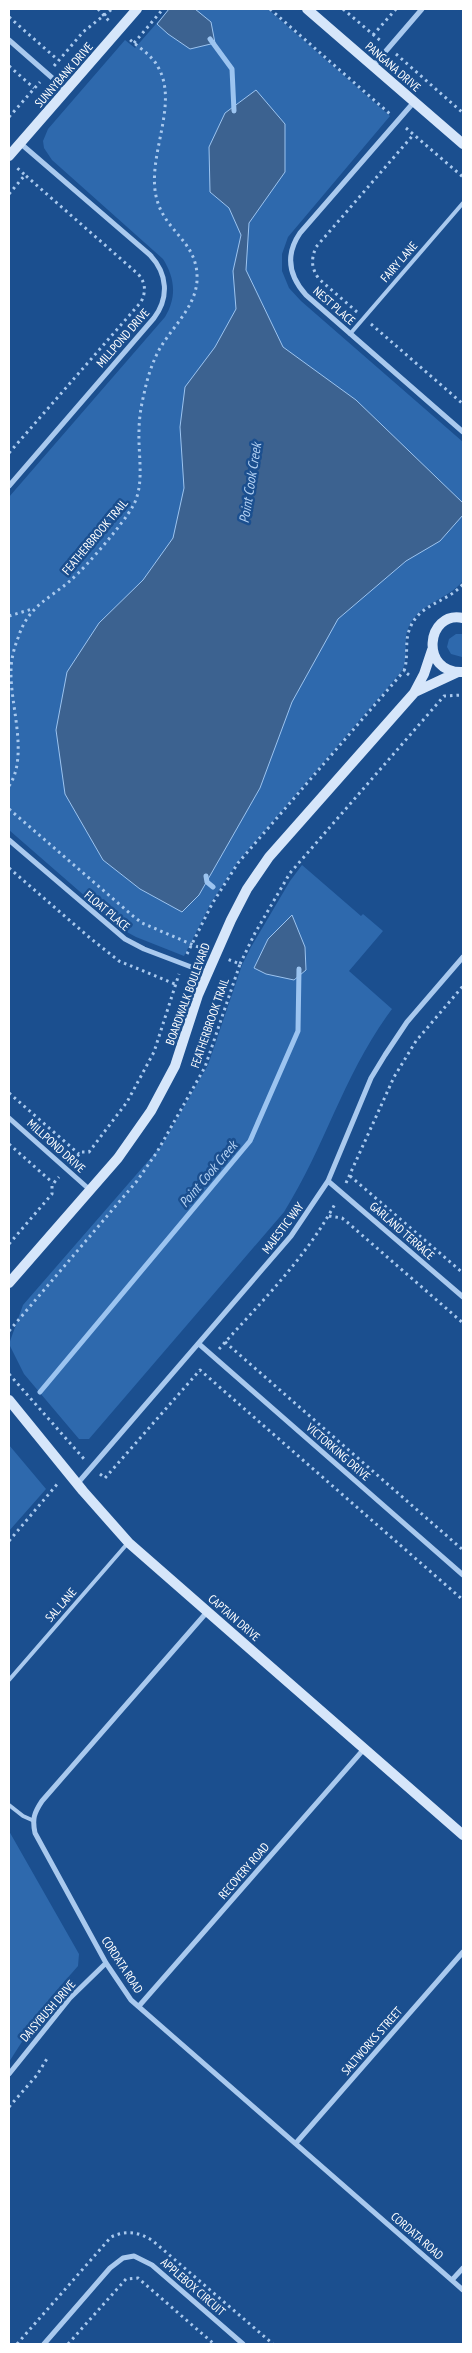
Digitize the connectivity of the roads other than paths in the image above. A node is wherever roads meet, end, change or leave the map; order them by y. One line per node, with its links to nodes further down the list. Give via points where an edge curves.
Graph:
1 (137, 9): 6 (street, SUNNYBANK DRIVE)
2 (307, 9): 5 (street, PANGANA DRIVE)
3 (422, 9): 5 (street)
4 (9, 40): 6 (street)
5 (373, 66): 7 (street, PANGANA DRIVE)
6 (66, 91): 8 (street, SUNNYBANK DRIVE)
7 (414, 102): 9 (street, PANGANA DRIVE); 12 (street, NEST PLACE, via 306,226 292,248 290,266 298,287)
8 (20, 143): 10 (street, SUNNYBANK DRIVE); 14 (street, MILLPOND DRIVE, via 150,255 159,268 165,290 162,305 154,318)
9 (463, 144)
10 (12, 161)
11 (463, 203): 12 (lane, FAIRY LANE)
12 (350, 334): 13 (street, NEST PLACE)
13 (463, 432)
14 (9, 486)
15 (462, 616): 16 (street, BOARDWALK BOULEVARD, via 451,618 438,627)
16 (432, 650): 17 (street, via 442,666); 18 (street, BOARDWALK BOULEVARD)
17 (461, 672): 18 (street, BOARDWALK BOULEVARD)
18 (414, 693): 21 (street, BOARDWALK BOULEVARD, via 270,857 247,889)
19 (9, 840): 21 (street, FLOAT PLACE, via 124,939)
20 (463, 957): 23 (street, MAJESTIC WAY, via 407,1022 371,1078)
21 (207, 973): 24 (street, BOARDWALK BOULEVARD, via 175,1066 164,1088 136,1133)
22 (9, 1118): 24 (street, MILLPOND DRIVE)
23 (328, 1181): 26 (street, GARLAND TERRACE); 27 (street, MAJESTIC WAY, via 291,1236)
24 (90, 1190): 25 (street, BOARDWALK BOULEVARD)
25 (9, 1283)
26 (463, 1297)
27 (199, 1344): 29 (street, MAJESTIC WAY); 31 (street, VICTORKING DRIVE)
28 (9, 1400): 29 (street, CAPTAIN DRIVE)
29 (77, 1484): 30 (street, CAPTAIN DRIVE)
30 (129, 1543): 32 (street, CAPTAIN DRIVE); 33 (lane, SAL LANE)
31 (463, 1575)
32 (208, 1612): 34 (street, CAPTAIN DRIVE); 36 (street, via 42,1801)
33 (9, 1680)
34 (364, 1749): 37 (street, CAPTAIN DRIVE); 40 (street, RECOVERY ROAD)
35 (9, 1805): 36 (lane)
36 (32, 1820): 39 (street, CORDATA ROAD, via 35,1833)
37 (463, 1835)
38 (463, 1952): 42 (street, SALTWORKS STREET)
39 (106, 1963): 40 (street, CORDATA ROAD, via 131,2000); 41 (street, DAISYBUSH DRIVE, via 70,1998)
40 (139, 2006): 42 (street, CORDATA ROAD)
41 (9, 2074)
42 (296, 2143): 44 (street, CORDATA ROAD)
43 (463, 2268): 44 (street)
44 (452, 2280): 45 (street, CORDATA ROAD)
45 (463, 2290)
46 (44, 2344): 47 (street, APPLEBOX CIRCUIT, via 110,2268 123,2258 134,2256 152,2265)
47 (243, 2344)

